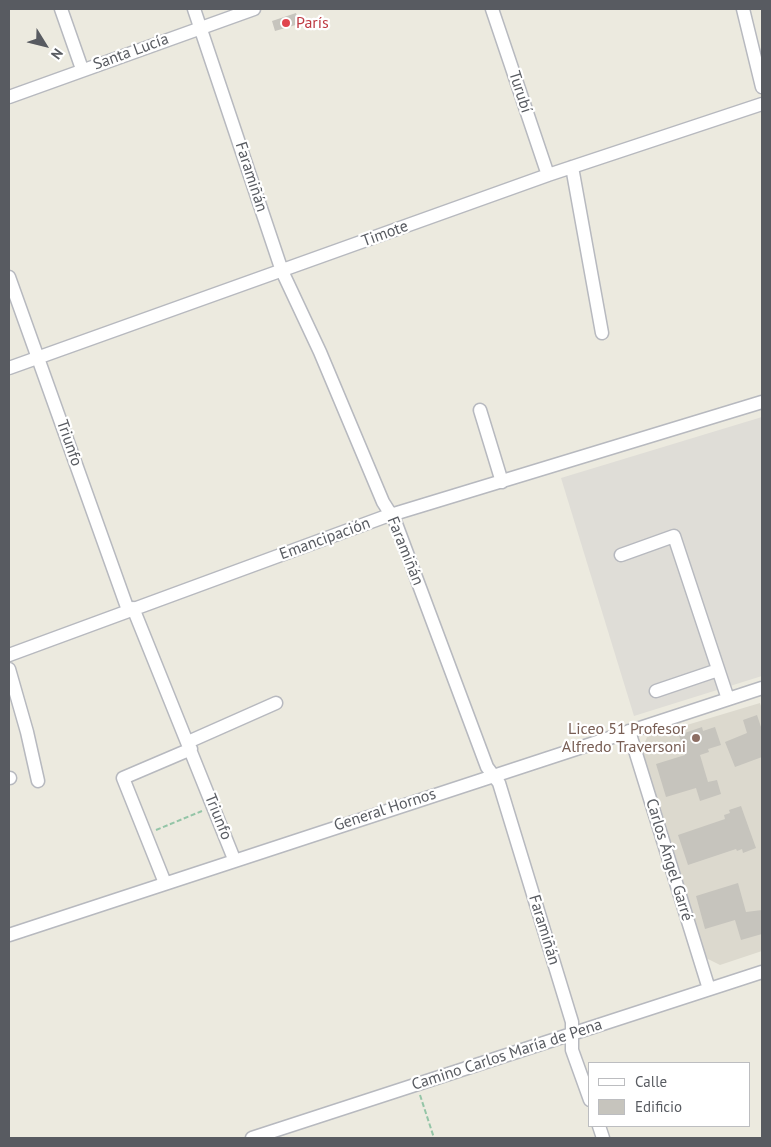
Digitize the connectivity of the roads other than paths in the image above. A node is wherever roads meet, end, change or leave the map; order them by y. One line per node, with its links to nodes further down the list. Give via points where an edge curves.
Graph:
1 (60, 9): 7 (street)
2 (194, 9): 6 (street, Faramiñán)
3 (254, 9): 6 (street, Santa Lucía)
4 (492, 9): 12 (street, Turubí)
5 (743, 9): 8 (street)
6 (201, 27): 7 (street, Santa Lucía); 13 (street, Faramiñán)
7 (82, 69): 9 (street, Santa Lucía)
8 (762, 87)
9 (9, 98)
10 (762, 104): 11 (street, Timote)
11 (572, 167): 12 (street, Timote); 15 (street)
12 (548, 175): 13 (street, Timote)
13 (282, 271): 16 (street, Timote); 21 (street, Faramiñán)
14 (9, 277): 16 (street, Triunfo)
15 (602, 333)
16 (38, 358): 17 (street, Timote); 23 (street, Triunfo)
17 (9, 368)
18 (762, 402): 20 (street, Emancipación)
19 (480, 410): 20 (street)
20 (502, 482): 21 (street, Emancipación)
21 (391, 516): 23 (street, Emancipación); 33 (street, Faramiñán, via 487,767)
22 (621, 555): 26 (street, via 674,536)
23 (130, 609): 24 (street, Emancipación); 32 (street, Triunfo)
24 (9, 655)
25 (9, 670): 34 (street)
26 (718, 670): 28 (street); 29 (street)
27 (762, 688): 29 (street, General Hornos)
28 (656, 690)
29 (728, 699): 31 (street, General Hornos)
30 (276, 703): 32 (street)
31 (629, 731): 33 (street, General Hornos); 39 (street, Carlos Ángel Garré)
32 (190, 746): 35 (street, Triunfo); 36 (street, via 123,778)
33 (494, 775): 35 (street, General Hornos); 40 (street, Faramiñán, via 572,1022)
34 (38, 782)
35 (234, 859): 36 (street, General Hornos)
36 (165, 883): 37 (street, General Hornos)
37 (9, 934)
38 (762, 972): 39 (street, Camino Carlos María de Pena)
39 (709, 989): 40 (street, Camino Carlos María de Pena)
40 (572, 1035): 41 (street, Faramiñán, via 572,1050); 42 (street, Camino Carlos María de Pena)
41 (588, 1094)
42 (252, 1138)

